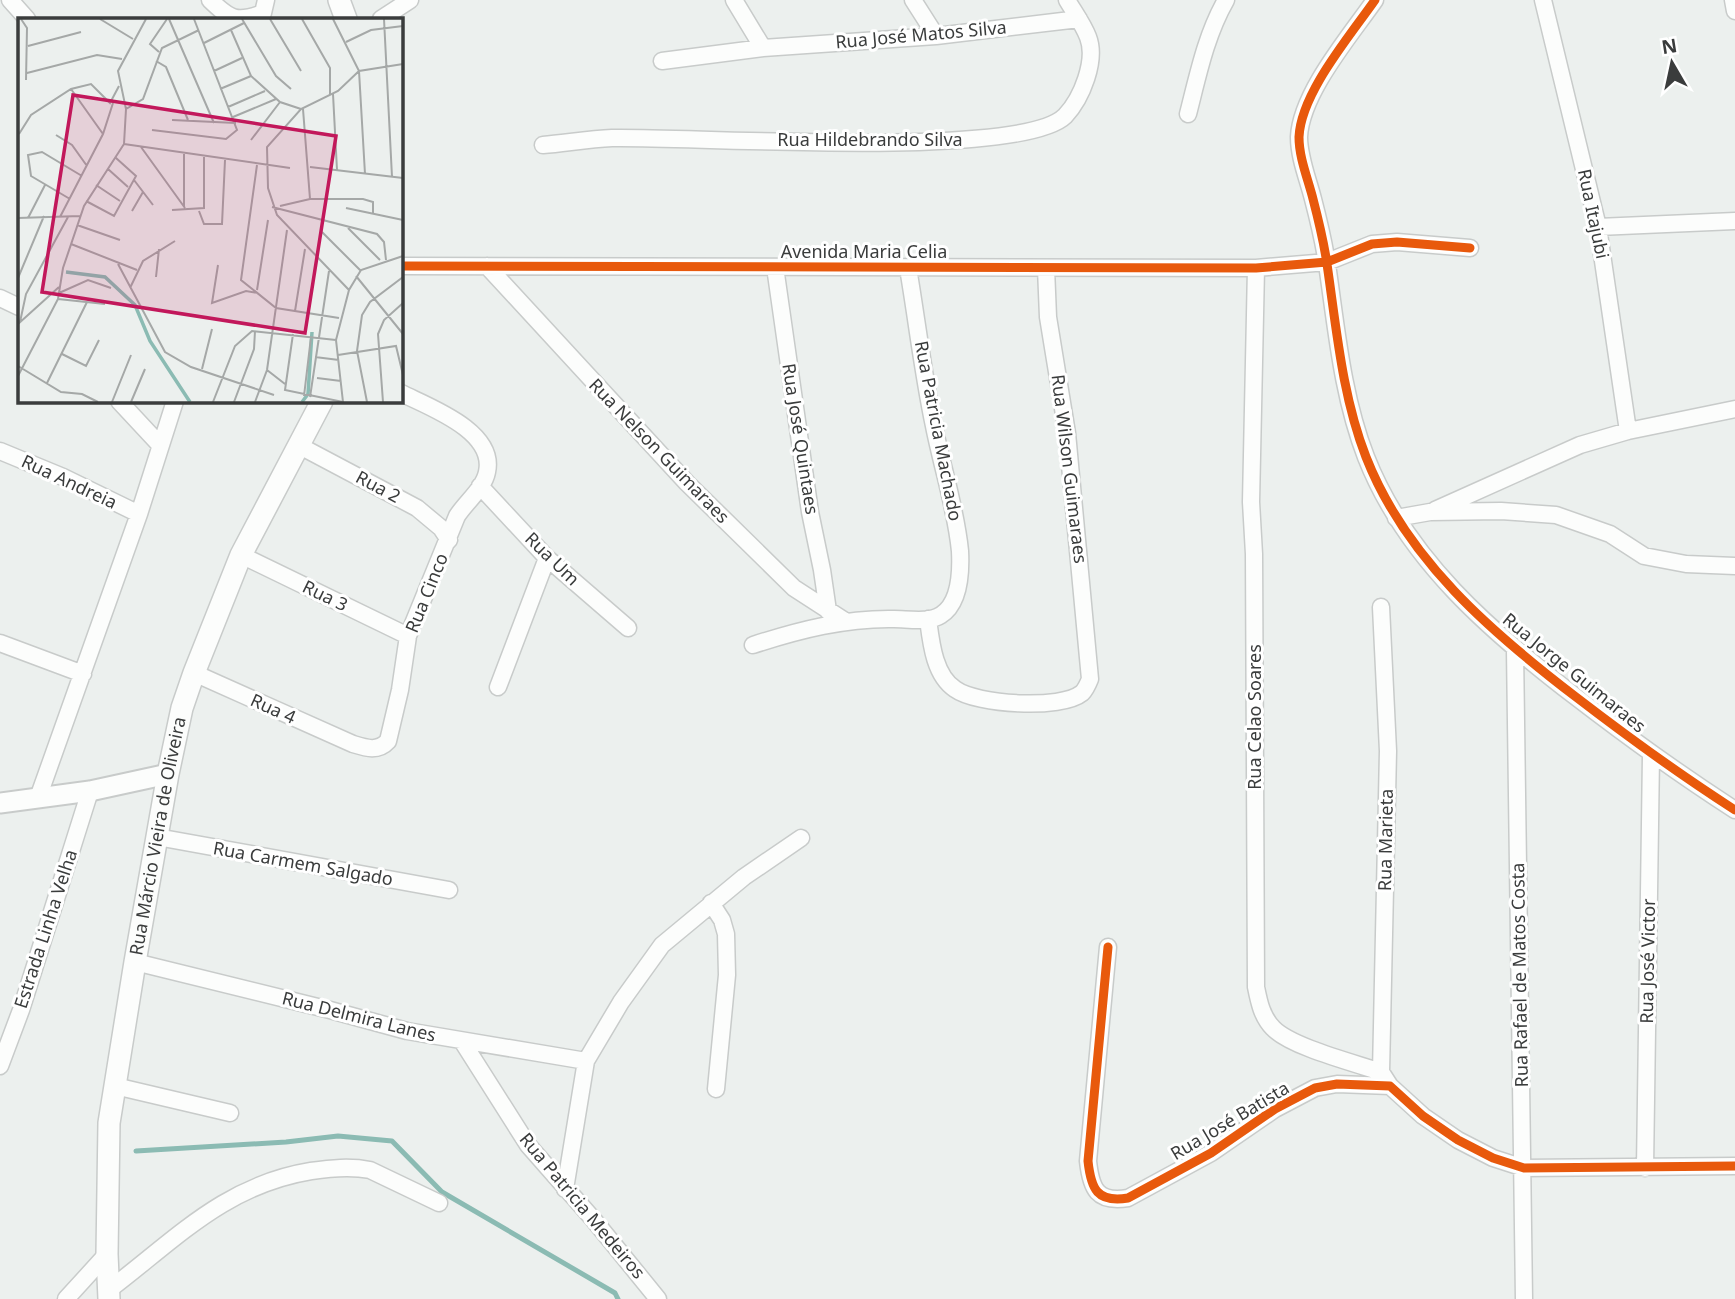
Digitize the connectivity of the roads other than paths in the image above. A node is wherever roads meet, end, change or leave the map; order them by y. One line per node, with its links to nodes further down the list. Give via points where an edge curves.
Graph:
1 (10, 0): 13 (street)
2 (210, 0): 14 (street)
3 (339, 0): 15 (main road)
4 (410, 0): 16 (street)
5 (734, 0): 19 (street)
6 (913, 0): 18 (street)
7 (1067, 0): 17 (street, Rua Hildebrando Silva)
8 (1226, 0): 21 (street, via 1201,60)
9 (1375, 0): 26 (street, Rua Jorge Guimaraes, via 1303,111 1302,159)
10 (1543, 0): 24 (street, Rua Itajubi)
11 (1733, 0): 12 (street)
12 (1735, 11)
13 (26, 18)
14 (232, 18)
15 (346, 18)
16 (383, 18)
17 (1079, 19): 18 (street, Rua José Matos Silva); 22 (street, Rua Hildebrando Silva, via 1089,40 1090,58 1079,95 1064,117 1030,132 975,139 611,138)
18 (936, 36): 19 (street, Rua José Matos Silva)
19 (763, 48): 20 (street, Rua José Matos Silva)
20 (662, 61)
21 (1188, 114)
22 (543, 145)
23 (1735, 221): 24 (street)
24 (1598, 227): 40 (street, Rua Itajubi)
25 (1470, 248): 26 (street, Avenida Maria Celia, via 1372,244)
26 (1327, 262): 32 (street, Avenida Maria Celia); 47 (street, Rua Jorge Guimaraes, via 1348,399 1366,457)
27 (402, 266): 28 (street, Avenida Maria Celia)
28 (486, 266): 29 (street, Avenida Maria Celia); 53 (street, Rua Nelson Guimaraes, via 687,483 794,588)
29 (775, 267): 30 (street, Avenida Maria Celia); 53 (street, Rua José Quintaes)
30 (908, 268): 31 (street, Avenida Maria Celia); 54 (street, Rua Patricia Machado, via 960,553 956,595 942,615)
31 (1046, 268): 32 (street, Avenida Maria Celia); 54 (street, Rua Wilson Guimaraes, via 1090,679 1083,692 1060,700 1028,704 973,697 955,690 943,676)
32 (1256, 268): 80 (street, Rua Celao Soares, via 1251,502 1256,988 1260,1006 1275,1030)
33 (0, 298): 34 (street)
34 (18, 307)
35 (402, 394): 44 (street, Rua Cinco, via 463,425 480,442 487,471)
36 (120, 402): 41 (street)
37 (175, 402): 41 (street)
38 (321, 402): 42 (main road, Rua Márcio Vieira de Oliveira)
39 (1735, 409): 40 (street)
40 (1628, 431): 45 (street, via 1580,444)
41 (160, 445): 46 (street)
42 (298, 445): 48 (street, Rua 2, via 417,508); 49 (main road, Rua Márcio Vieira de Oliveira)
43 (0, 451): 46 (street, Rua Andreia)
44 (480, 486): 48 (street, Rua Cinco, via 457,516); 50 (street, Rua Um)
45 (1430, 513): 47 (street); 51 (street, via 1556,515 1610,534 1644,556)
46 (139, 514): 62 (street)
47 (1396, 519): 60 (street, Rua Jorge Guimaraes, via 1434,568)
48 (449, 540): 57 (street, Rua Cinco)
49 (242, 555): 57 (street, Rua 3); 61 (main road, Rua Márcio Vieira de Oliveira)
50 (547, 558): 56 (street, Rua Um); 63 (street)
51 (1735, 566)
52 (1381, 607): 80 (street, Rua Marieta, via 1388,751)
53 (828, 611): 55 (street, Rua Nelson Guimaraes)
54 (928, 619): 55 (street)
55 (845, 621): 59 (street)
56 (628, 628)
57 (408, 636): 64 (street, Rua Cinco, via 388,741 372,749)
58 (0, 643): 62 (street)
59 (753, 645)
60 (1515, 650): 65 (street, Rua Jorge Guimaraes); 85 (street, Rua Rafael de Matos Costa)
61 (194, 673): 64 (street, Rua 4); 66 (main road, Rua Márcio Vieira de Oliveira)
62 (83, 674): 68 (street)
63 (498, 687)
64 (352, 744)
65 (1651, 755): 70 (street, Rua Jorge Guimaraes); 86 (street, Rua José Victor)
66 (168, 774): 67 (street); 71 (main road, Rua Márcio Vieira de Oliveira)
67 (90, 791): 68 (street); 79 (street, Estrada Linha Velha)
68 (38, 798): 69 (street)
69 (0, 803)
70 (1735, 810)
71 (157, 837): 73 (street, Rua Carmem Salgado); 76 (main road, Rua Márcio Vieira de Oliveira)
72 (802, 838): 74 (street)
73 (449, 890)
74 (712, 903): 78 (street, via 655,953); 82 (street, via 726,934 727,975)
75 (1108, 947): 80 (street, Rua José Batista, via 1088,1161 1094,1190 1103,1197 1128,1198 1157,1184 1315,1088)
76 (135, 962): 77 (street, Rua Delmira Lanes); 81 (main road, Rua Márcio Vieira de Oliveira)
77 (462, 1041): 78 (street, Rua Delmira Lanes); 87 (street, Rua Patricia Medeiros, via 528,1145)
78 (586, 1061): 87 (street)
79 (0, 1066)
80 (1386, 1079): 85 (street, via 1423,1116 1458,1140)
81 (115, 1086): 83 (street); 89 (main road, Rua Márcio Vieira de Oliveira, via 109,1123)
82 (716, 1089)
83 (230, 1113)
84 (1735, 1166): 86 (street)
85 (1524, 1168): 86 (street); 93 (street, Rua Rafael de Matos Costa)
86 (1645, 1168)
87 (565, 1189): 92 (street, Rua Patricia Medeiros)
88 (439, 1203): 90 (street, via 370,1170 335,1168 287,1175 221,1203)
89 (107, 1254): 90 (main road, Rua Márcio Vieira de Oliveira); 91 (street)
90 (109, 1294)
91 (66, 1299)
92 (657, 1299)
93 (1524, 1299)

